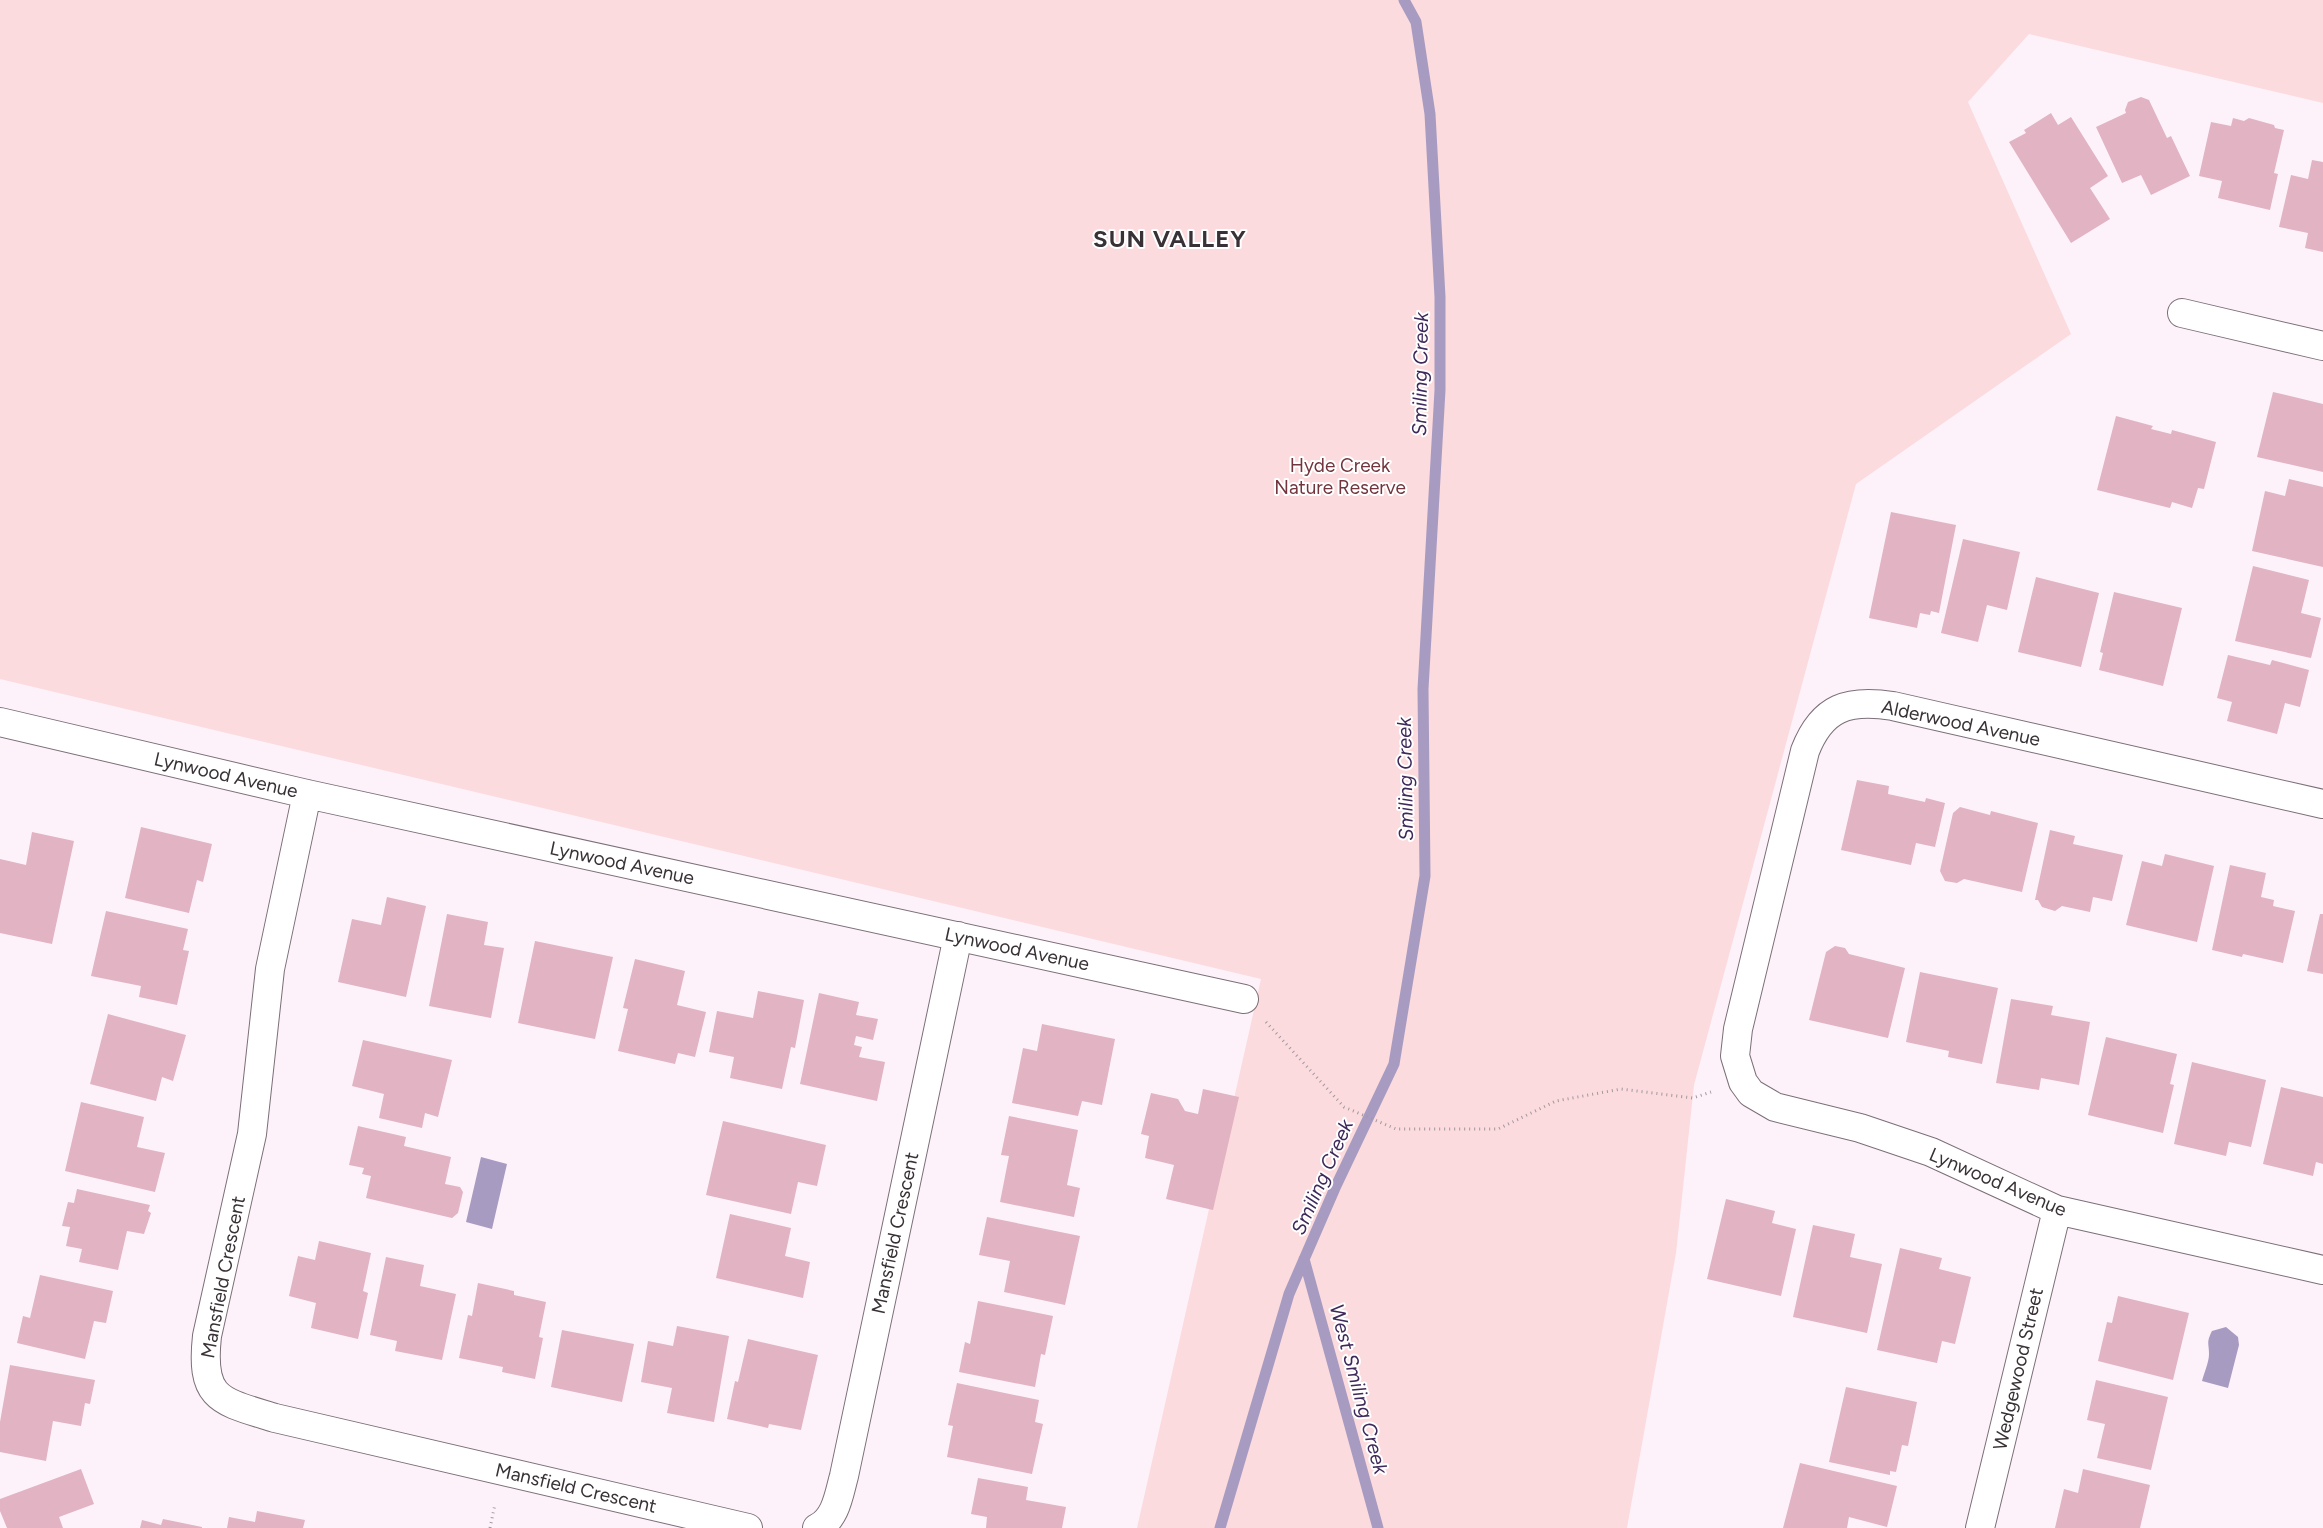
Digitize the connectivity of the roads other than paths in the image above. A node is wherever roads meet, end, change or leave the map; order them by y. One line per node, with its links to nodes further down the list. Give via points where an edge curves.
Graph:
1 (2182, 313): 2 (street)
2 (2323, 346)
3 (0, 722): 4 (street, Lynwood Avenue)
4 (307, 794): 6 (street, Lynwood Avenue); 12 (street, Mansfield Crescent, via 270,969 252,1134 207,1336 206,1376 212,1389 240,1408 275,1418)
5 (2323, 804): 8 (street, Alderwood Avenue, via 1893,706 1859,704 1830,714 1818,724 1805,751 1738,1029 1735,1056)
6 (958, 936): 7 (street, Lynwood Avenue); 11 (street, Mansfield Crescent, via 844,1476 837,1503)
7 (1244, 999)
8 (1743, 1082): 9 (street, Lynwood Avenue, via 1751,1093 1775,1107 1860,1128 1931,1152)
9 (2057, 1210): 10 (street, Lynwood Avenue); 13 (street, Wedgewood Street)
10 (2323, 1270)
11 (821, 1527)
12 (748, 1528)
13 (1980, 1528)

